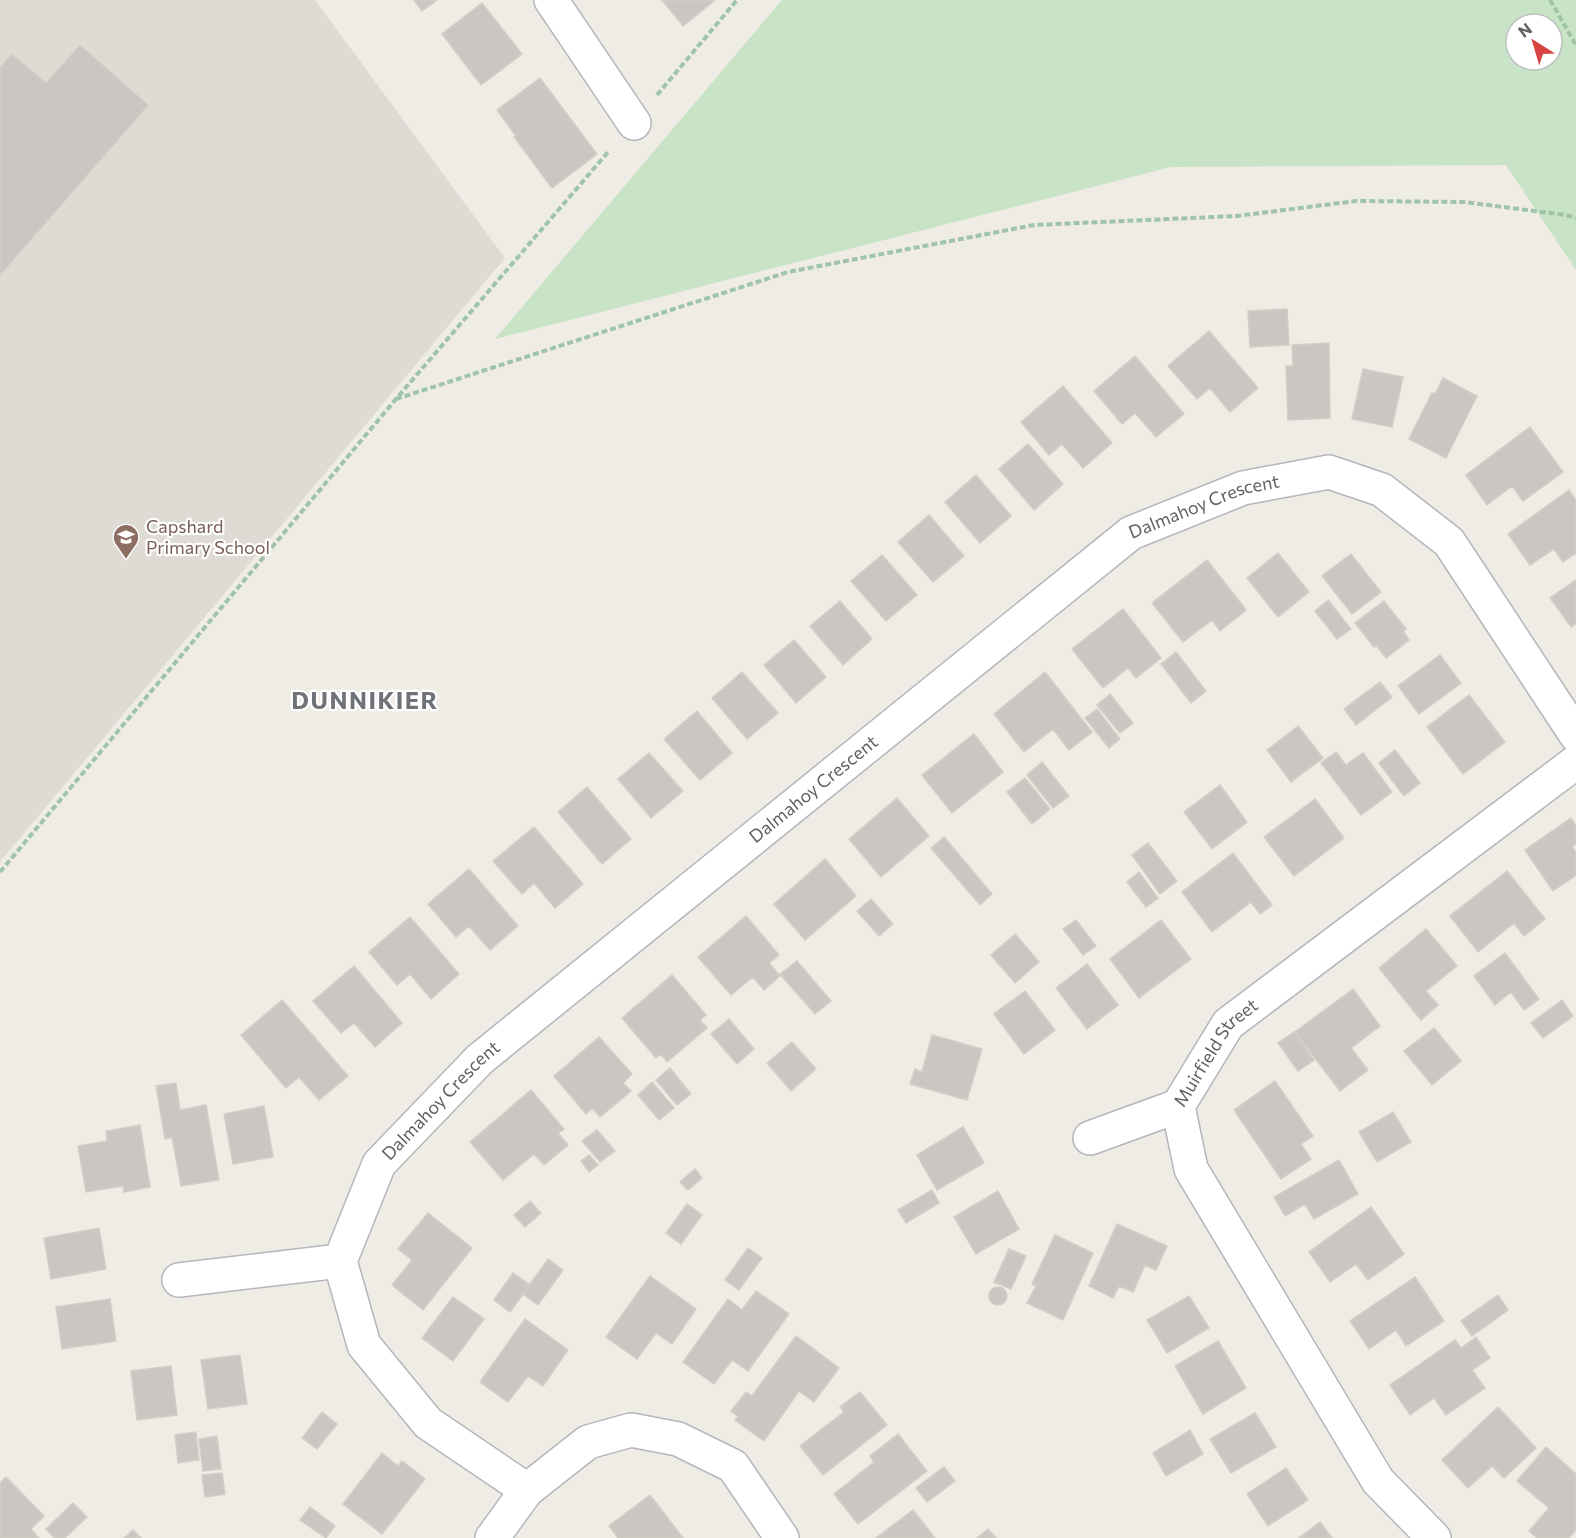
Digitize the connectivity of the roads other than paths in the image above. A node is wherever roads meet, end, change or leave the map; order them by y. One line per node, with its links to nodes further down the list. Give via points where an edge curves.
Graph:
1 (551, 0): 2 (street)
2 (634, 123)
3 (1576, 735): 7 (street, Dalmahoy Crescent, via 1449,542 1382,490 1329,472 1244,488 1131,533 480,1059 379,1164)
4 (1576, 762): 5 (street, Muirfield Street, via 1228,1024)
5 (1178, 1106): 6 (street); 12 (street, Muirfield Street, via 1191,1169 1378,1481)
6 (1090, 1138)
7 (340, 1261): 8 (street); 9 (street, via 364,1345 428,1423)
8 (179, 1280)
9 (527, 1490): 10 (street); 11 (street, via 588,1442 631,1430 678,1438 733,1466)
10 (492, 1538)
11 (782, 1538)
12 (1434, 1538)

